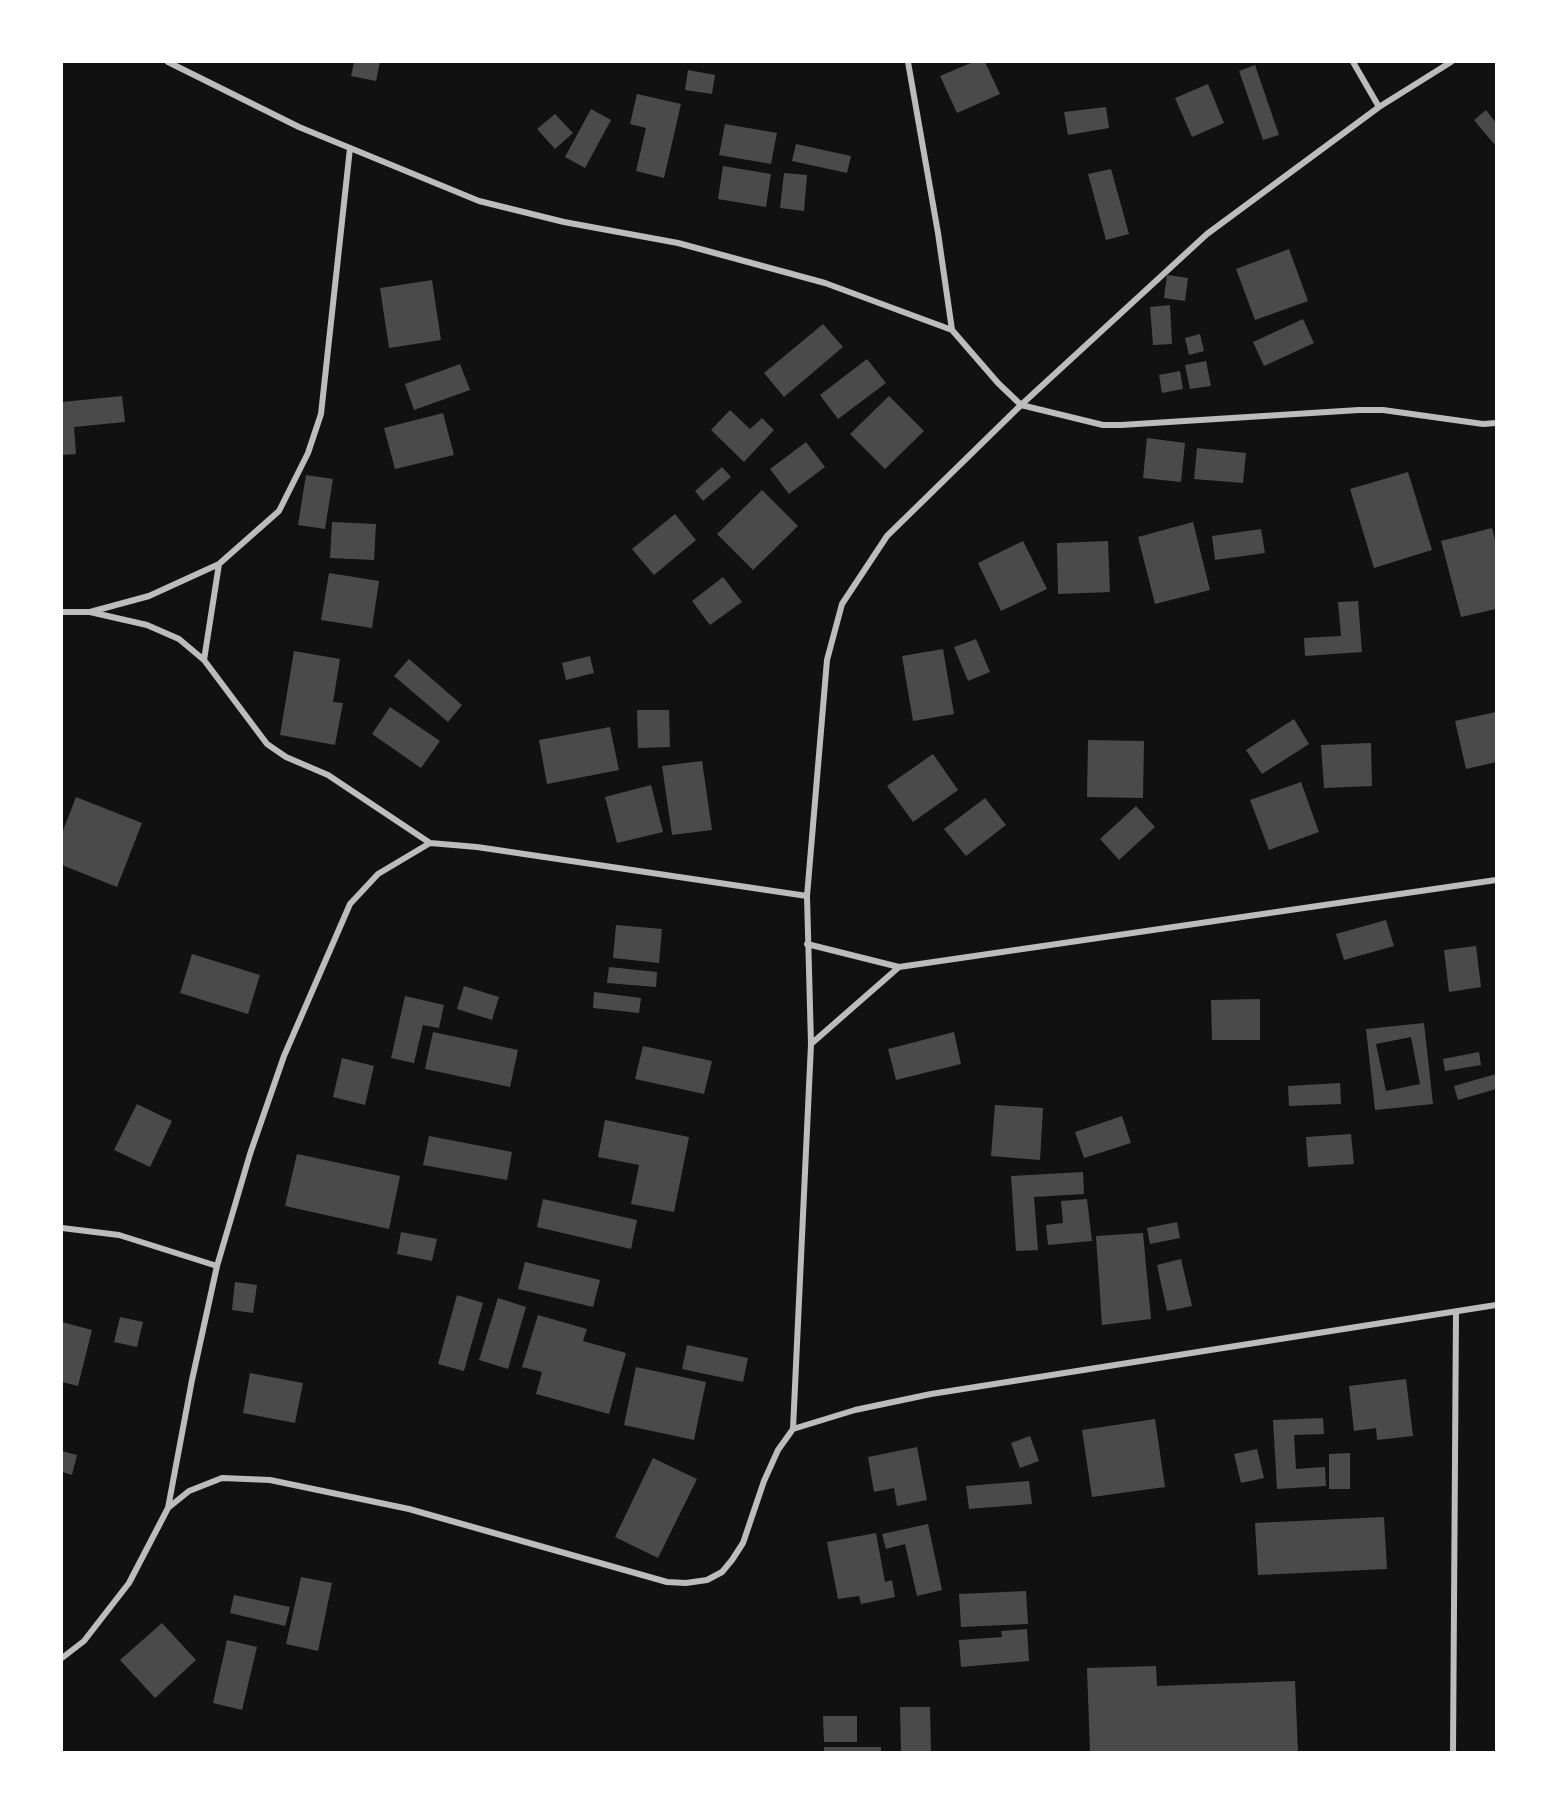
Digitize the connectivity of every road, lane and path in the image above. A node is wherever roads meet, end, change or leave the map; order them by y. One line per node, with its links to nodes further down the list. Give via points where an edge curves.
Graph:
1 (168, 62): 6 (street)
2 (908, 62): 7 (street)
3 (1353, 62): 5 (street)
4 (1451, 62): 5 (street)
5 (1378, 107): 8 (street, via 1207,234)
6 (350, 148): 7 (street, via 479,201 678,243 825,283); 10 (street, via 321,414 308,453 279,511)
7 (952, 330): 8 (street)
8 (1021, 405): 9 (street, via 1102,425 1359,410); 16 (street, via 887,537 842,604 827,660)
9 (1497, 423)
10 (219, 564): 12 (street, via 149,596); 13 (street)
11 (62, 612): 12 (street)
12 (90, 612): 13 (street, via 147,625 179,639)
13 (204, 660): 14 (street, via 267,744 328,775)
14 (430, 843): 16 (street); 21 (street, via 378,874 350,904 284,1056)
15 (1497, 880): 18 (street)
16 (807, 896): 17 (street)
17 (807, 944): 18 (street); 19 (street)
18 (899, 967): 19 (street)
19 (811, 1044): 24 (street)
20 (62, 1228): 21 (street, via 119,1234)
21 (217, 1266): 25 (street)
22 (1497, 1305): 23 (street)
23 (1456, 1312): 24 (street, via 931,1394 855,1410); 27 (street)
24 (793, 1429): 25 (street, via 778,1450 743,1543 732,1560 722,1572 707,1580 686,1583 667,1582 409,1509 270,1480 222,1478 189,1491)
25 (168, 1508): 26 (street, via 129,1583 84,1641)
26 (62, 1658)
27 (1453, 1752)

